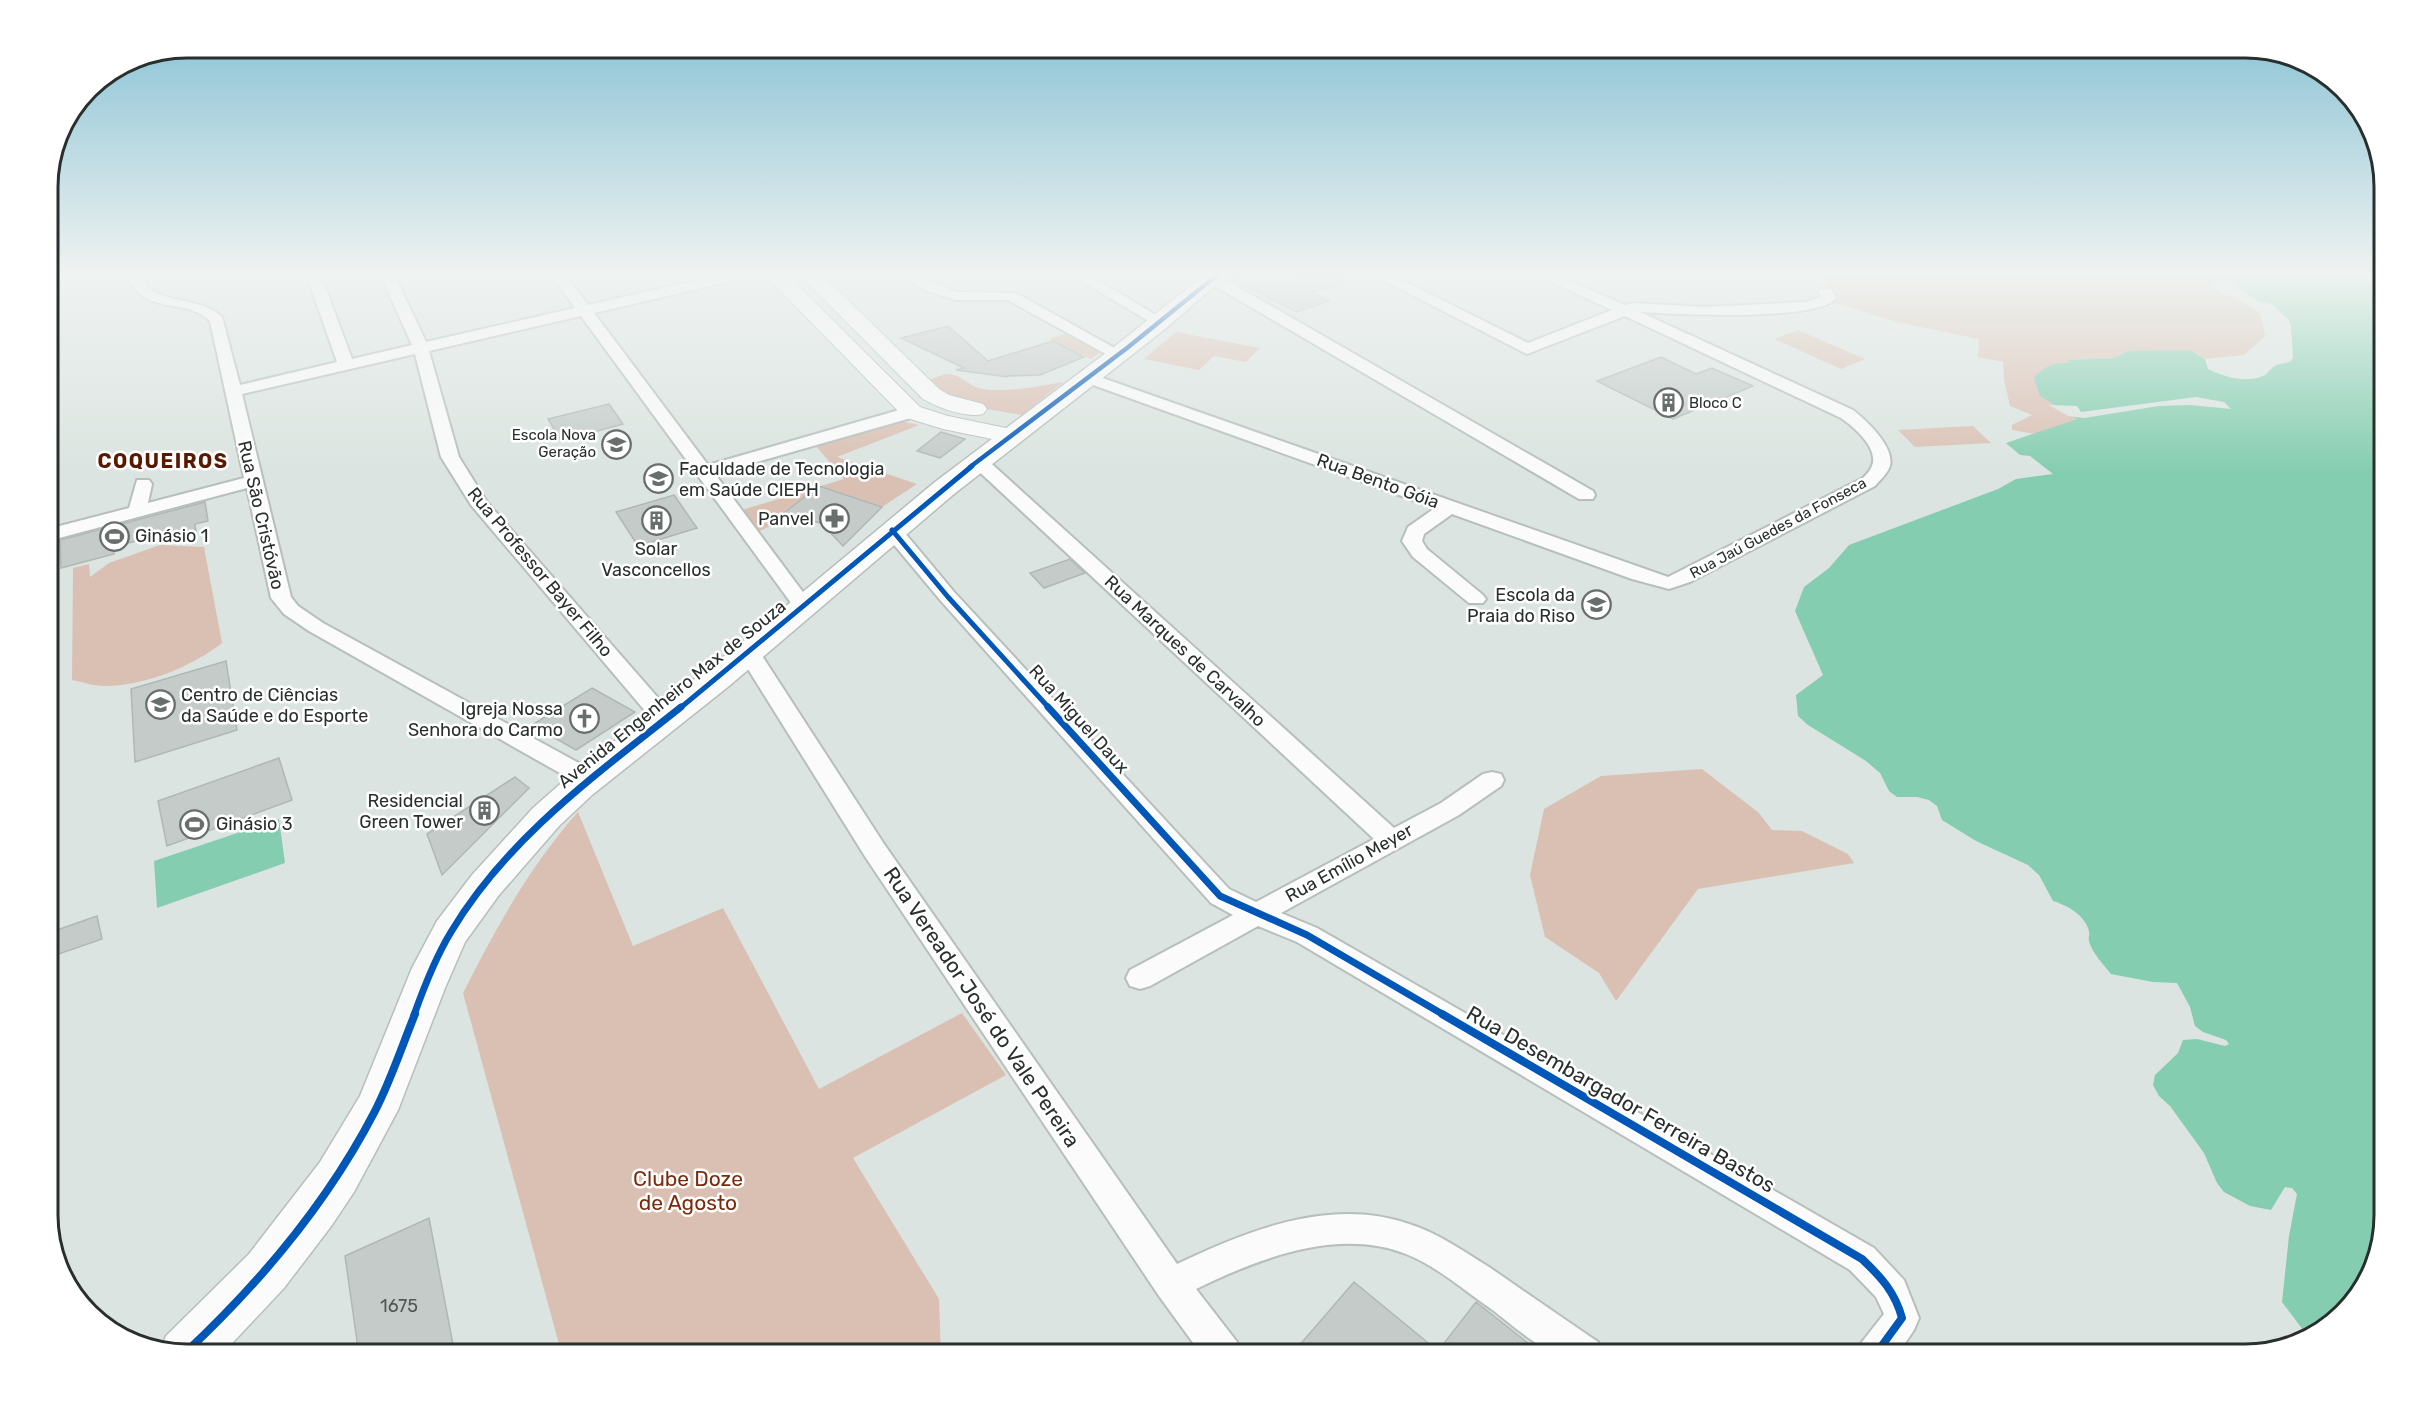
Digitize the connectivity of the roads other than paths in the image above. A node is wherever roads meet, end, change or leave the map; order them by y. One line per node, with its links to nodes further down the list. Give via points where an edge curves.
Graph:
1 (222, 341): 18 (street, Rua São Cristóvão)
2 (338, 341): 16 (street)
3 (418, 341): 14 (street, Rua Professor Bayer Filho)
4 (449, 341): 14 (street)
5 (609, 341): 24 (street)
6 (841, 341): 20 (main road)
7 (878, 341): 19 (main road)
8 (1094, 341): 15 (street)
9 (1137, 341): 15 (main road, Avenida Engenheiro Max de Souza)
10 (1324, 341): 27 (street)
11 (1512, 341): 12 (street, via 1527,349)
12 (1546, 341)
13 (1690, 341): 32 (street, Rua Jaú Guedes da Fonseca, via 1847,414 1866,430 1882,458 1881,468 1869,482)
14 (421, 348): 16 (street); 36 (street, Rua Professor Bayer Filho, via 448,449 464,482)
15 (1119, 355): 17 (main road, Avenida Engenheiro Max de Souza)
16 (346, 365): 18 (street)
17 (1088, 378): 21 (main road, Avenida Engenheiro Max de Souza); 28 (street, Rua Bento Góia)
18 (233, 391): 25 (street, Rua São Cristóvão)
19 (941, 400): 20 (main road); 21 (main road)
20 (912, 412): 22 (main road); 24 (street)
21 (1032, 420): 22 (main road, Avenida Engenheiro Max de Souza)
22 (1011, 436): 23 (main road, Avenida Engenheiro Max de Souza)
23 (978, 461): 30 (main road, Avenida Engenheiro Max de Souza); 39 (street, Rua Marques de Carvalho)
24 (704, 472): 34 (street)
25 (253, 481): 29 (street); 37 (street, Rua São Cristóvão, via 276,585 291,610)
26 (143, 483): 29 (street)
27 (1586, 495)
28 (1450, 507): 32 (street, Rua Bento Góia); 33 (street, via 1415,531 1412,541 1420,553)
29 (137, 512): 31 (street)
30 (892, 530): 34 (main road, Avenida Engenheiro Max de Souza); 40 (street, Rua Miguel Daux, via 955,605 1220,896)
31 (59, 532)
32 (1669, 583)
33 (1476, 599)
34 (804, 607): 35 (main road, Avenida Engenheiro Max de Souza)
35 (749, 653): 36 (main road, Avenida Engenheiro Max de Souza); 42 (street, Rua Vereador José do Vale Pereira, via 875,851)
36 (665, 720): 37 (main road, Avenida Engenheiro Max de Souza)
37 (589, 779): 43 (main road, Avenida Engenheiro Max de Souza, via 540,822 471,902 444,944 377,1107 344,1169 246,1294)
38 (1492, 780): 39 (street, Rua Emílio Meyer, via 1450,809)
39 (1391, 840): 40 (street, Rua Emílio Meyer)
40 (1256, 914): 41 (street, Rua Emílio Meyer); 46 (street, Rua Desembargador Ferreira Bastos, via 1307,935 1862,1259 1897,1297 1902,1318)
41 (1140, 978)
42 (1171, 1284): 44 (street, Rua Vereador José do Vale Pereira); 45 (street, via 1223,1258 1275,1239 1320,1230 1360,1228 1403,1237 1447,1259)
43 (194, 1344)
44 (1216, 1344)
45 (1569, 1344)
46 (1883, 1344)

